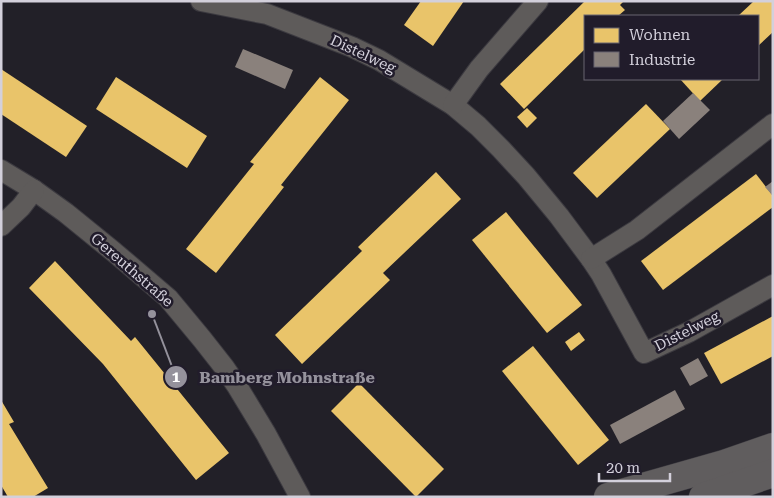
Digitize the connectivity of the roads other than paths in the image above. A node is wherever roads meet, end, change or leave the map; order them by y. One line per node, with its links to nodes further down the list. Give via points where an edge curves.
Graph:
1 (201, 1): 3 (street, Distelweg)
2 (538, 1): 4 (street, via 479,69)
3 (269, 7): 4 (street, Distelweg, via 379,60)
4 (453, 105): 9 (street, Distelweg, via 526,176)
5 (773, 124): 9 (street, via 637,230)
6 (1, 170): 7 (street, Gereuthstraße)
7 (34, 190): 8 (street); 13 (street, Gereuthstraße, via 168,298 237,386)
8 (1, 226)
9 (591, 258): 10 (street, Distelweg, via 644,353)
10 (773, 285)
11 (773, 447): 14 (street)
12 (773, 473): 15 (street)
13 (300, 497)
14 (608, 497)
15 (703, 497)

